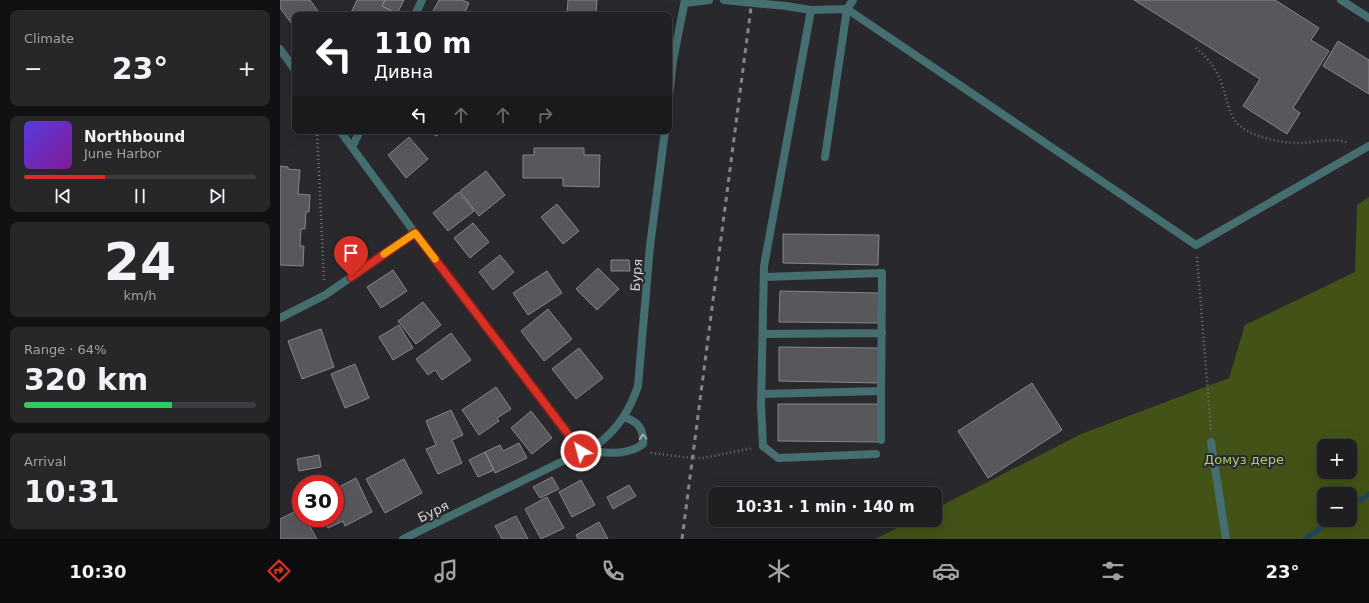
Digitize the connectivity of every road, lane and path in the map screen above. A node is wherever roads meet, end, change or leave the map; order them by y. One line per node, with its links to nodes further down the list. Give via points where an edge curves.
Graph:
1 (422, 0): 9 (street)
2 (709, 0): 6 (street)
3 (724, 0): 8 (street, bridge)
4 (853, 0): 7 (street)
5 (1341, 0): 10 (street)
6 (685, 1): 14 (street)
7 (847, 9): 8 (street); 21 (street); 23 (street)
8 (811, 10): 24 (street)
9 (416, 12)
10 (1369, 18)
11 (1196, 48): 20 (path, via 1208,58 1221,80 1227,105 1234,120 1250,133 1272,140 1298,143 1322,140 1348,142)
12 (280, 49): 13 (street)
13 (292, 66)
14 (672, 70)
15 (317, 134): 25 (path)
16 (342, 134): 19 (street)
17 (358, 134): 19 (street)
18 (665, 134): 31 (street, Буря, via 650,246 638,386)
19 (352, 147): 22 (street)
20 (1367, 148): 23 (street)
21 (825, 157)
22 (415, 233): 25 (street); 35 (street)
23 (1196, 245): 33 (path)
24 (764, 277): 27 (street, via 882,273); 28 (street)
25 (325, 295): 26 (street)
26 (280, 318)
27 (882, 333): 28 (street); 29 (street)
28 (763, 334): 30 (street)
29 (881, 391): 30 (street); 32 (street)
30 (762, 394): 34 (street)
31 (624, 417): 35 (street, Буря, via 611,434 598,444); 36 (street, one-way to 31, via 643,444 644,435 641,427)
32 (882, 440)
33 (1211, 442): 39 (street)
34 (763, 446): 36 (path, via 697,458); 37 (street, via 778,458)
35 (581, 451): 36 (street, Буря); 38 (street, Буря)
36 (634, 451)
37 (876, 454)
38 (403, 539)
39 (1226, 539)

